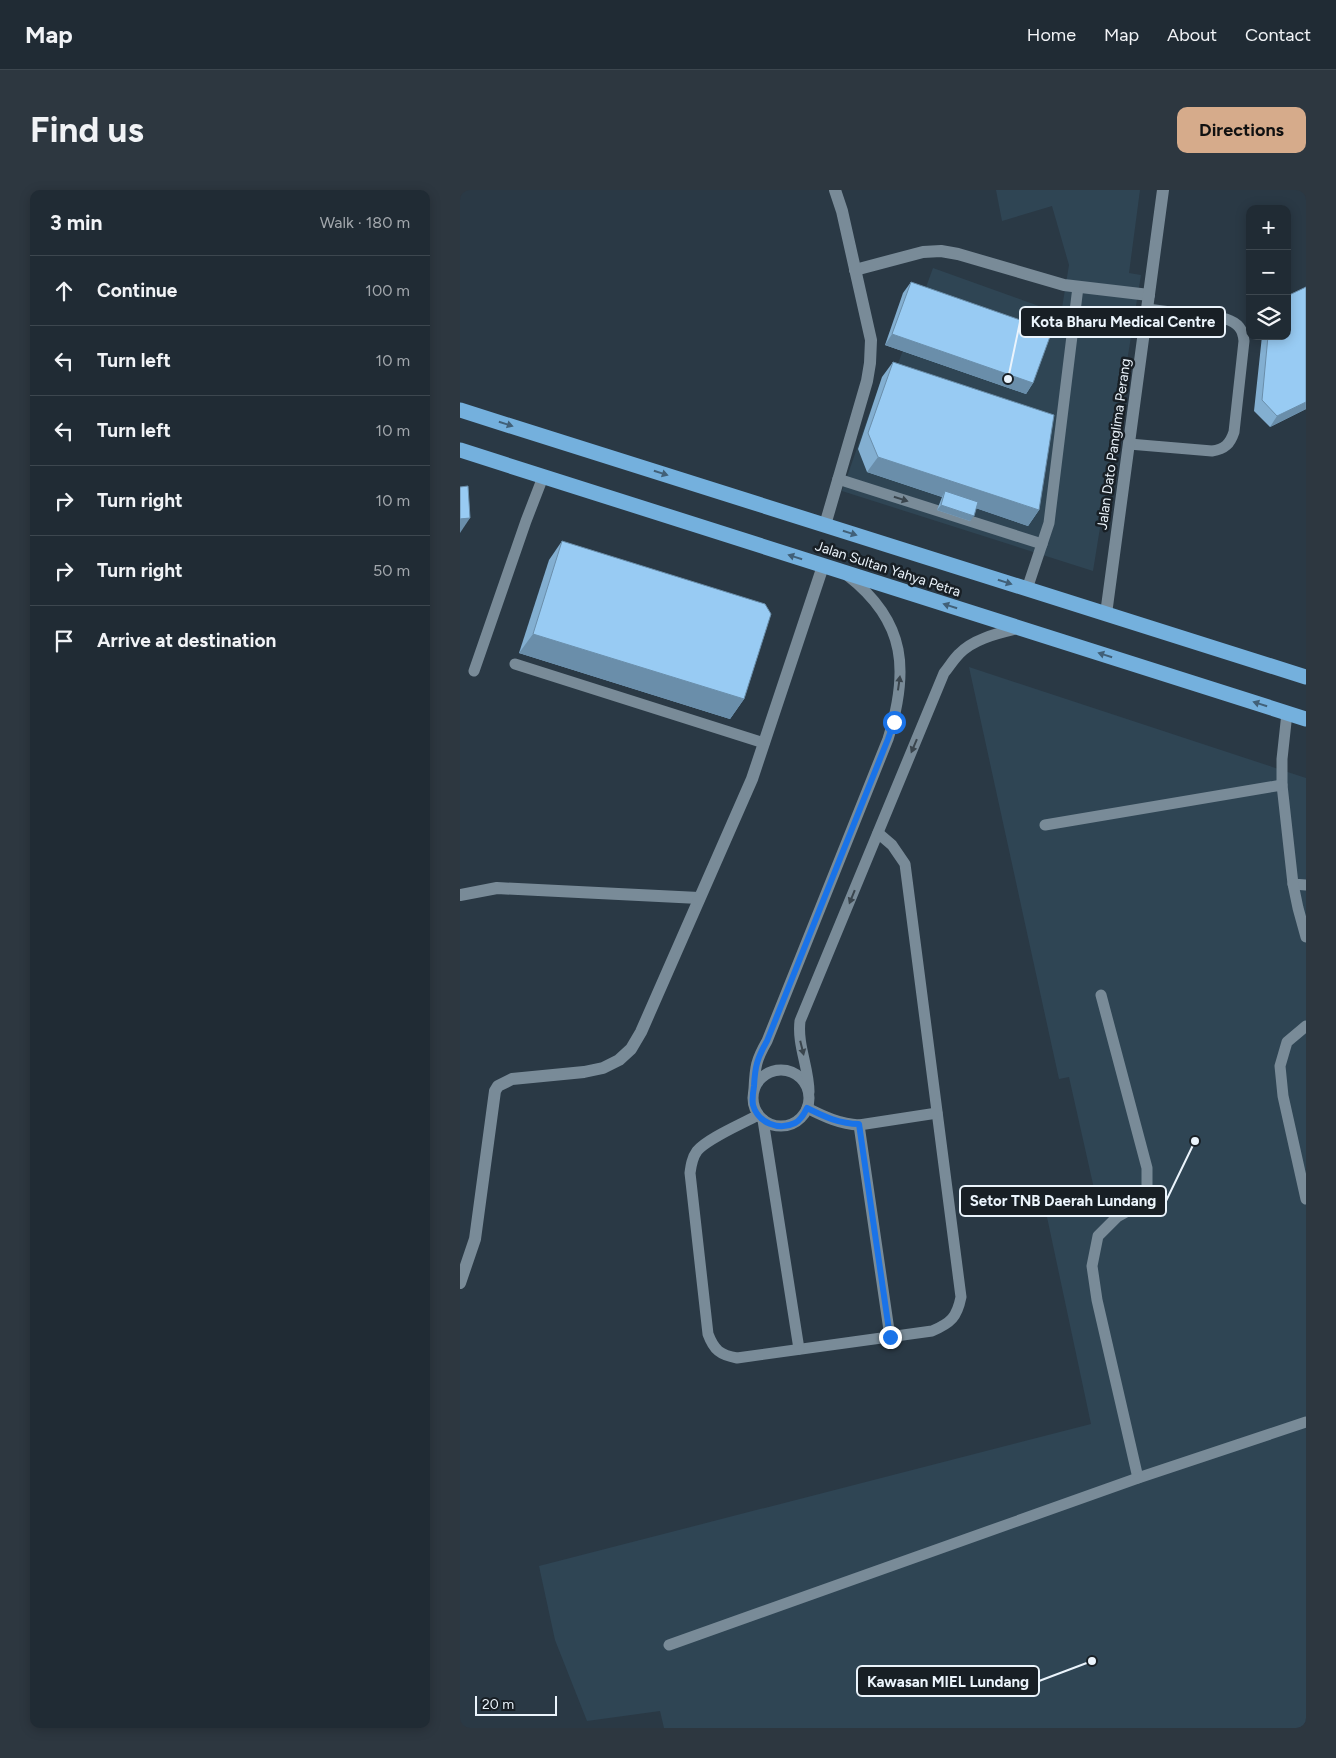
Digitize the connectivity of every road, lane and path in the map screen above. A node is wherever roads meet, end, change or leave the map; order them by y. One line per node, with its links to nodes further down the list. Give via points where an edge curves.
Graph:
1 (835, 190): 3 (street)
2 (1163, 190): 5 (street, Jalan Dato Panglima Perang)
3 (855, 270): 4 (street, via 923,252 940,251); 11 (street, via 870,340 870,363)
4 (1078, 287): 5 (street); 13 (lane, via 1049,523)
5 (1149, 295): 6 (street, Jalan Dato Panglima Perang)
6 (1147, 309): 8 (street, Jalan Dato Panglima Perang); 8 (lane, via 1226,319 1240,326 1244,341 1234,432 1227,446 1212,451)
7 (460, 410): 12 (highway, Jalan Sultan Yahya Petra, one-way to 12)
8 (1129, 444): 17 (street, Jalan Dato Panglima Perang)
9 (460, 450): 10 (highway, Jalan Sultan Yahya Petra)
10 (543, 477): 14 (highway, Jalan Sultan Yahya Petra, one-way to 10); 20 (lane)
11 (838, 479): 12 (street); 13 (lane, one-way to 13)
12 (825, 525): 16 (highway, Jalan Sultan Yahya Petra, one-way to 16)
13 (1042, 544): 16 (lane)
14 (823, 566): 15 (highway, Jalan Sultan Yahya Petra); 24 (street)
15 (842, 572): 18 (highway, Jalan Sultan Yahya Petra, one-way to 15); 35 (lane, one-way to 15, via 758,1056 767,1041 894,722 901,673 896,637 876,602)
16 (1027, 588): 17 (highway, Jalan Sultan Yahya Petra)
17 (1106, 614): 21 (highway, Jalan Sultan Yahya Petra)
18 (1020, 628): 22 (highway, Jalan Sultan Yahya Petra, one-way to 18); 27 (lane, one-way to 27, via 977,641 960,653 944,673)
19 (515, 664): 24 (lane)
20 (474, 671)
21 (1306, 677)
22 (1287, 713): 23 (highway, Jalan Sultan Yahya Petra); 25 (lane)
23 (1306, 719)
24 (764, 743): 31 (street, via 752,779)
25 (1282, 785): 26 (lane); 28 (lane)
26 (1045, 825)
27 (878, 833): 36 (lane, one-way to 36, via 800,1021); 38 (lane, via 892,845 905,864)
28 (1293, 884): 29 (lane); 32 (lane)
29 (1306, 884)
30 (460, 895): 31 (street, via 497,888)
31 (699, 898): 42 (street, via 631,1049 603,1068 512,1079 498,1086 493,1098 475,1239)
32 (1306, 937)
33 (1102, 995): 46 (lane, via 1147,1168 1147,1189 1137,1206 1117,1217 1098,1236 1092,1266)
34 (1306, 1026): 41 (lane, via 1287,1042 1280,1066 1283,1096)
35 (754, 1089): 36 (lane, via 764,1075 782,1070 799,1076); 39 (lane, via 753,1107)
36 (809, 1092): 37 (lane)
37 (807, 1108): 39 (lane, via 802,1117 786,1126 777,1126); 40 (lane, via 835,1121)
38 (937, 1113): 40 (lane); 43 (lane, via 961,1298 959,1308 954,1318 944,1326 932,1331)
39 (760, 1117): 44 (lane); 44 (lane, via 704,1145 691,1165 708,1334 717,1352 737,1358)
40 (859, 1124): 43 (lane)
41 (1306, 1199)
42 (460, 1283)
43 (890, 1337): 44 (lane)
44 (799, 1349)
45 (1306, 1422): 46 (lane)
46 (1138, 1478): 47 (lane)
47 (670, 1645)

